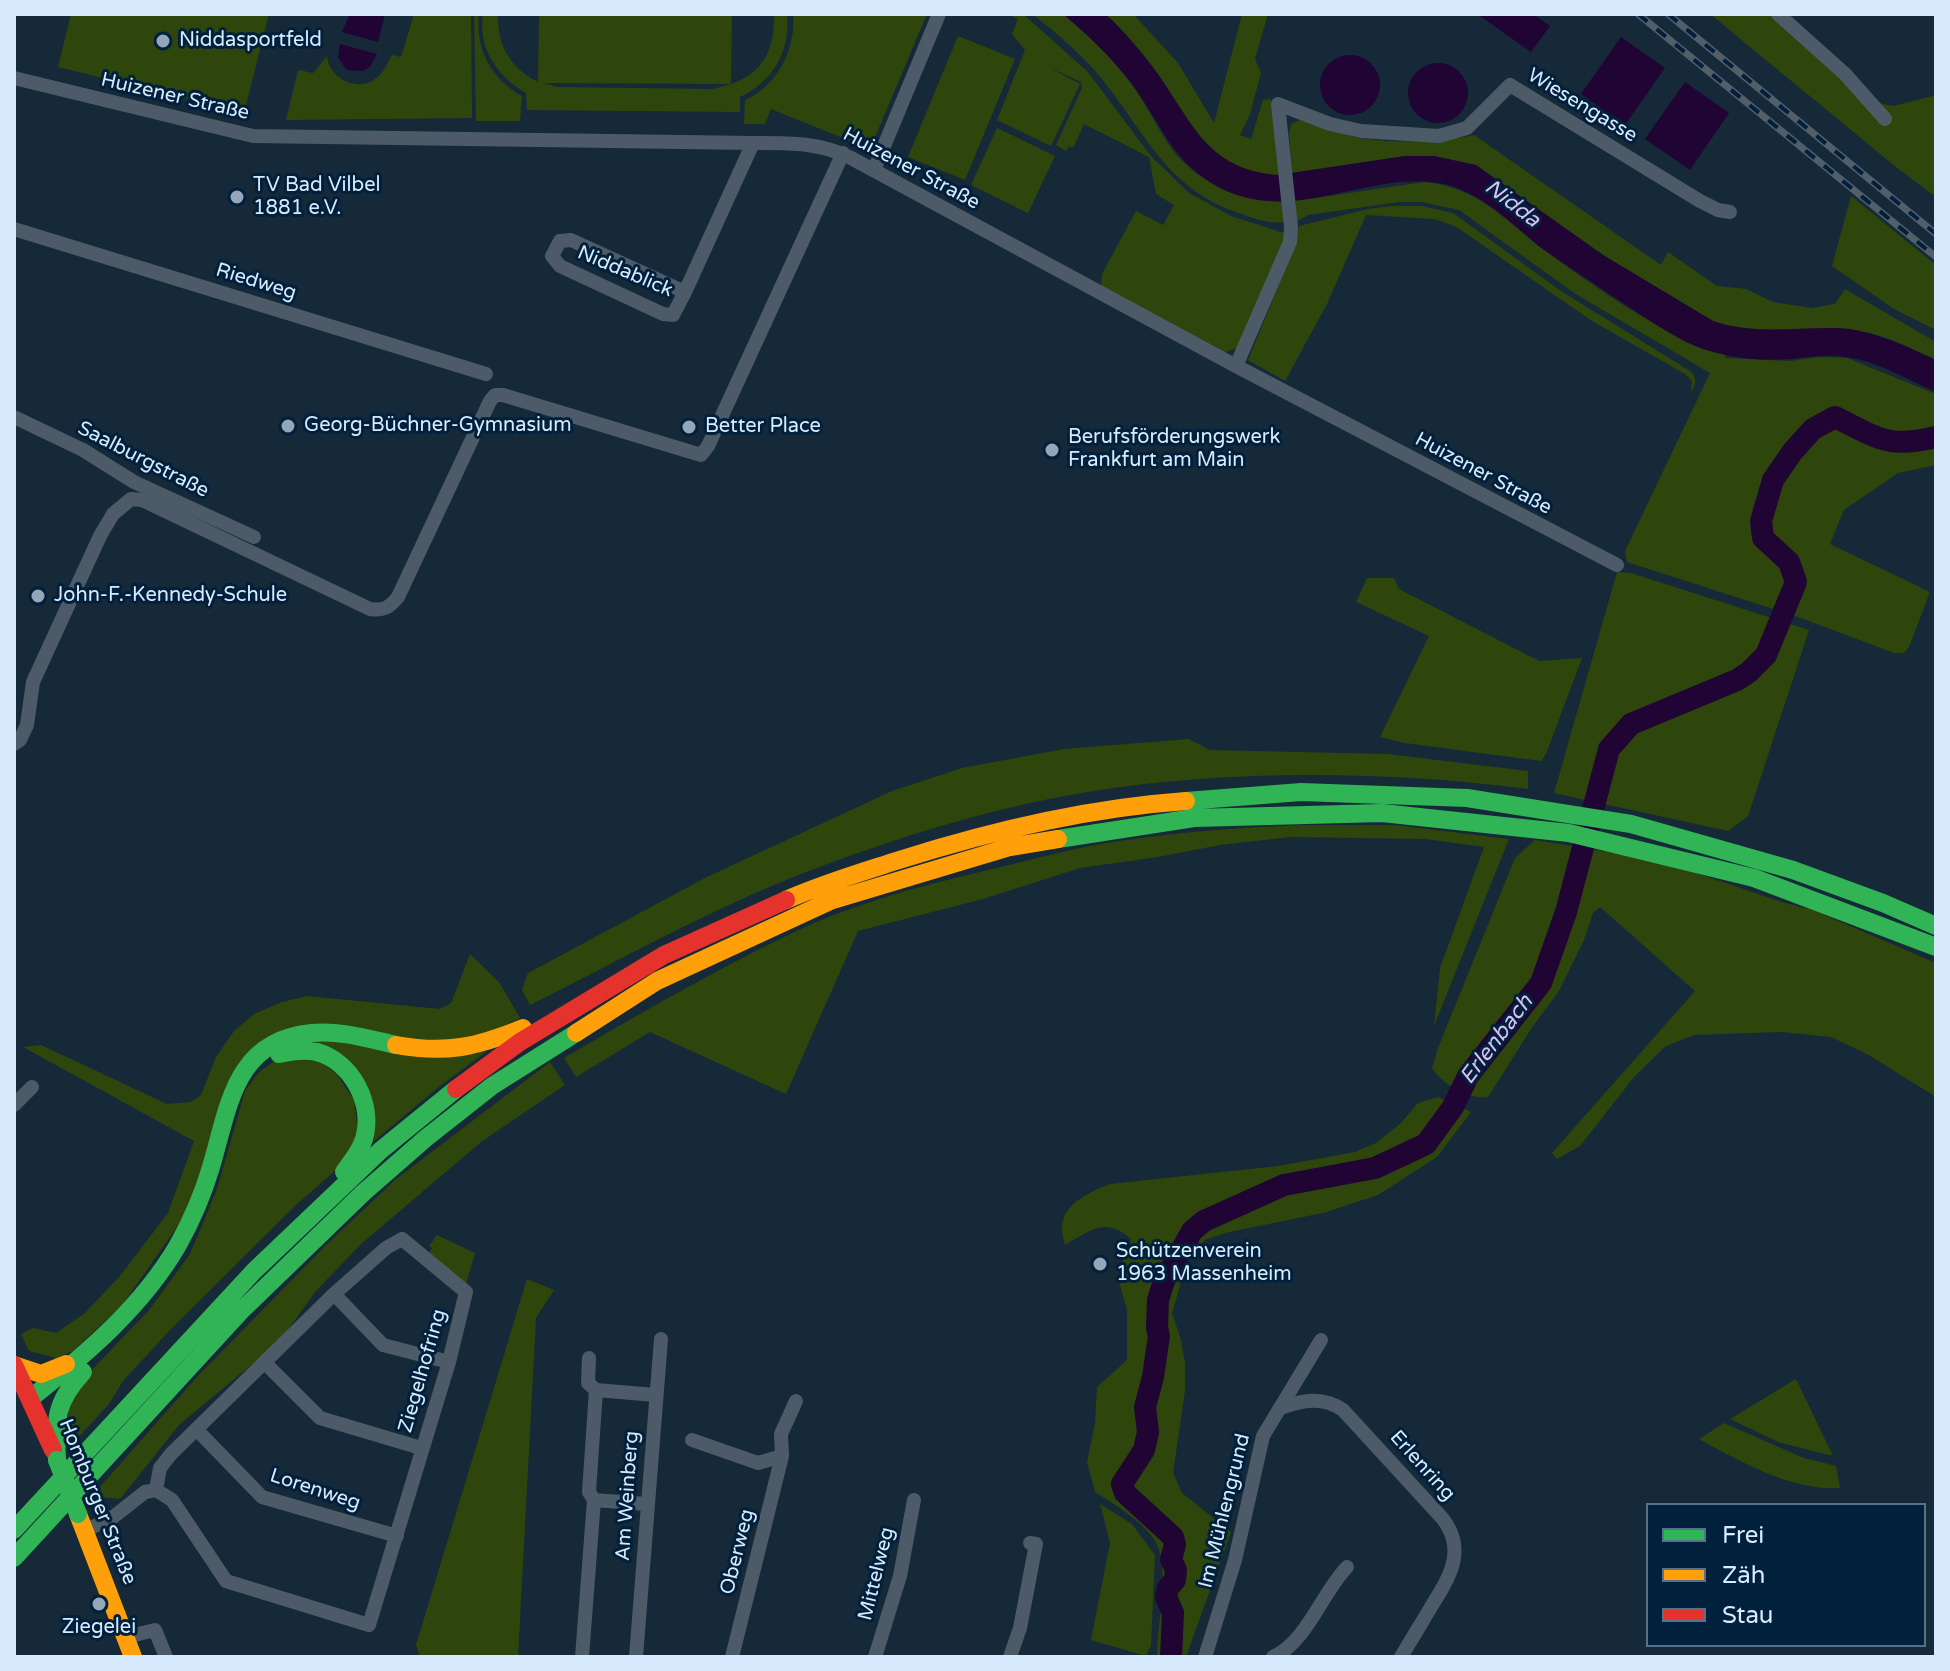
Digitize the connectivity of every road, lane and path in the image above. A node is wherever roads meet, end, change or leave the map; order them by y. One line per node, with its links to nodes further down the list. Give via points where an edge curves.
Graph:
1 (939, 14): 7 (street)
2 (1778, 14): 4 (street, via 1845,74)
3 (14, 78): 5 (street, Huizener Straße, via 253,136)
4 (1885, 119)
5 (753, 143): 6 (street, Huizener Straße, via 812,144); 10 (street, Niddablick)
6 (843, 153): 7 (street, Huizener Straße); 16 (street, via 701,455 495,395 398,597 379,610 131,499 113,514 94,549 33,682 27,725)
7 (874, 170): 11 (street, Huizener Straße)
8 (1730, 212): 11 (street, Wiesengasse, via 1700,201 1510,85 1467,128 1439,136 1361,131 1278,104 1290,242)
9 (14, 229): 12 (street, Riedweg)
10 (685, 292): 10 (street, Niddablick, via 571,240 560,241 553,251 560,266 668,316 676,312)
11 (1236, 366): 15 (street, Huizener Straße)
12 (486, 374)
13 (14, 417): 14 (street, Saalburgstraße, via 134,482)
14 (254, 537)
15 (1617, 565)
16 (17, 742)
17 (1936, 926): 19 (main road, via 1770,862 1579,814 1486,800 1326,791 1192,798 1069,814 952,841 818,884 705,933)
18 (1936, 947): 50 (main road, via 1781,886 1658,850 1485,820 1374,812 1193,816 1074,833 956,860 854,892 659,980 584,1022 488,1089 381,1176 287,1265)
19 (573, 1007): 22 (main road, via 430,1109); 26 (main road, via 497,1040 464,1048 408,1048 324,1032 293,1036 263,1050 230,1094 204,1187 171,1255)
20 (32, 1087): 21 (street)
21 (14, 1105)
22 (322, 1203): 31 (main road, via 360,1149 365,1102 355,1080 332,1058 306,1049 284,1052 254,1070 241,1089 209,1198 179,1261 145,1307); 47 (main road, via 174,1354)
23 (334, 1294): 28 (street, via 383,1345); 28 (street, Ziegelhofring, via 402,1239 466,1292); 29 (street, Ziegelhofring)
24 (661, 1339): 33 (street, Am Weinberg)
25 (1321, 1340): 36 (street, Im Mühlengrund)
26 (98, 1342): 30 (main road, via 41,1374); 34 (main road)
27 (589, 1358): 32 (street, via 588,1383)
28 (449, 1362): 39 (street, Ziegelhofring)
29 (265, 1363): 37 (street, Ziegelhofring); 39 (street, via 320,1418)
30 (14, 1365): 34 (main road, Homburger Straße)
31 (67, 1388): 34 (main road); 41 (main road, via 55,1417)
32 (596, 1390): 33 (street); 43 (street, via 589,1492)
33 (655, 1395): 45 (street, Am Weinberg)
34 (31, 1398): 41 (main road, Homburger Straße)
35 (796, 1401): 40 (street, Oberweg, via 781,1434)
36 (1281, 1408): 60 (street, Im Mühlengrund, via 1260,1445 1235,1560); 62 (street, Erlenring, via 1311,1400 1343,1410 1451,1531 1456,1552 1452,1573)
37 (197, 1430): 42 (street, Ziegelhofring, via 160,1468); 48 (street, Lorenweg, via 262,1497)
38 (692, 1440): 40 (street, via 758,1463)
39 (421, 1448): 48 (street, Ziegelhofring)
40 (782, 1456): 57 (street, Oberweg)
41 (57, 1460): 46 (main road, Homburger Straße, bridge)
42 (156, 1490): 46 (street, via 145,1492 112,1518); 48 (street, Ziegelhofring, via 172,1500 226,1581 369,1625)
43 (594, 1500): 45 (street); 55 (street)
44 (914, 1500): 58 (street, Mittelweg, via 900,1576)
45 (647, 1504): 56 (street, Am Weinberg)
46 (81, 1523): 52 (main road, Homburger Straße)
47 (14, 1530)
48 (397, 1536)
49 (1030, 1543): 59 (street, via 1036,1544)
50 (14, 1558)
51 (1347, 1567): 61 (street, via 1294,1643)
52 (126, 1637): 53 (main road, Homburger Straße); 54 (street, via 155,1630)
53 (133, 1657)
54 (166, 1657)
55 (582, 1657)
56 (636, 1657)
57 (732, 1657)
58 (875, 1657)
59 (1010, 1657)
60 (1205, 1657)
61 (1273, 1657)
62 (1401, 1657)

